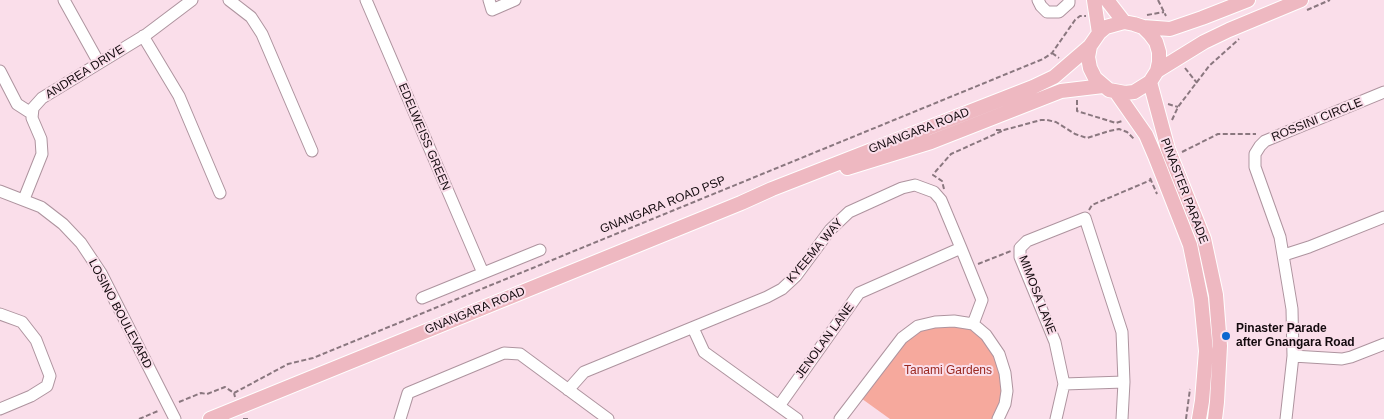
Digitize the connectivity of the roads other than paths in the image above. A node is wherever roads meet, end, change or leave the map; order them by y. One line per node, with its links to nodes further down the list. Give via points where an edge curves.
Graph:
1 (64, 0): 18 (street)
2 (192, 0): 16 (street, ANDREA DRIVE)
3 (229, 0): 25 (street, via 251,17 262,34)
4 (366, 0): 34 (street, EDELWEISS GREEN)
5 (489, 0): 6 (street, via 492,10)
6 (515, 0)
7 (1038, 0): 8 (street, via 1047,12 1059,12)
8 (1069, 0)
9 (1094, 0): 15 (main road)
10 (1107, 0): 14 (main road)
11 (1248, 0): 13 (main road, via 1170,29)
12 (1303, 6): 20 (main road, via 1228,30 1204,42)
13 (1142, 21): 14 (main road, via 1134,24); 20 (main road, via 1159,52)
14 (1124, 22): 15 (main road, via 1106,27)
15 (1099, 33): 17 (main road)
16 (144, 36): 18 (street, ANDREA DRIVE); 27 (street, via 179,96)
17 (1090, 46): 21 (main road, via 1090,68); 29 (main road, GNANGARA ROAD, via 1054,77 1033,87)
18 (99, 63): 24 (street, ANDREA DRIVE, via 42,98)
19 (0, 71): 24 (street, via 17,104)
20 (1153, 77): 22 (main road, via 1134,92); 56 (main road, PINASTER PARADE, via 1168,149 1204,239 1216,295 1220,346)
21 (1102, 86): 22 (main road); 29 (main road, GNANGARA ROAD, via 1060,91 931,142)
22 (1116, 92): 55 (main road, PINASTER PARADE, via 1146,135 1154,177 1190,245 1201,299 1206,351)
23 (1384, 92): 33 (street, ROSSINI CIRCLE, via 1265,141 1257,149 1255,167)
24 (31, 113): 28 (street, via 42,154)
25 (312, 151)
26 (0, 191): 28 (street, LOSINO BOULEVARD)
27 (220, 193)
28 (24, 199): 46 (street, LOSINO BOULEVARD, via 41,207 81,243 101,273)
29 (741, 203): 47 (main road, GNANGARA ROAD)
30 (1384, 217): 33 (street)
31 (961, 248): 37 (street, via 982,300); 38 (street, KYEEMA WAY, via 941,200 934,192 915,186 902,188 849,212 830,230 796,276 782,289); 44 (street, JENOLAN LANE, via 860,293)
32 (540, 250): 34 (street)
33 (1284, 255): 40 (street, ROSSINI CIRCLE, via 1292,309)
34 (483, 273): 35 (street)
35 (422, 298)
36 (0, 314): 45 (street, via 22,322 27,328 36,340 50,376 48,386)
37 (973, 324): 51 (street, via 954,321 918,326 902,338); 52 (street, via 986,335 999,354 1005,373 1005,404)
38 (694, 328): 43 (street, KYEEMA WAY, via 584,372); 44 (street, via 704,352)
39 (1384, 344): 40 (street, via 1342,359)
40 (1293, 356): 57 (street, ROSSINI CIRCLE)
41 (1124, 382): 42 (street); 42 (street, MIMOSA LANE, via 1122,332 1085,218 1027,241 1020,248 1020,257 1055,342); 54 (street)
42 (1064, 384): 53 (street, MIMOSA LANE)
43 (568, 390): 48 (street, via 520,354 504,353 408,393); 49 (street)
44 (779, 406): 50 (street)
45 (0, 409)
46 (175, 419)
47 (210, 419)
48 (400, 419)
49 (608, 419)
50 (796, 419)
51 (840, 419)
52 (998, 419)
53 (1056, 419)
54 (1122, 419)
55 (1199, 419)
56 (1215, 419)
57 (1286, 419)

